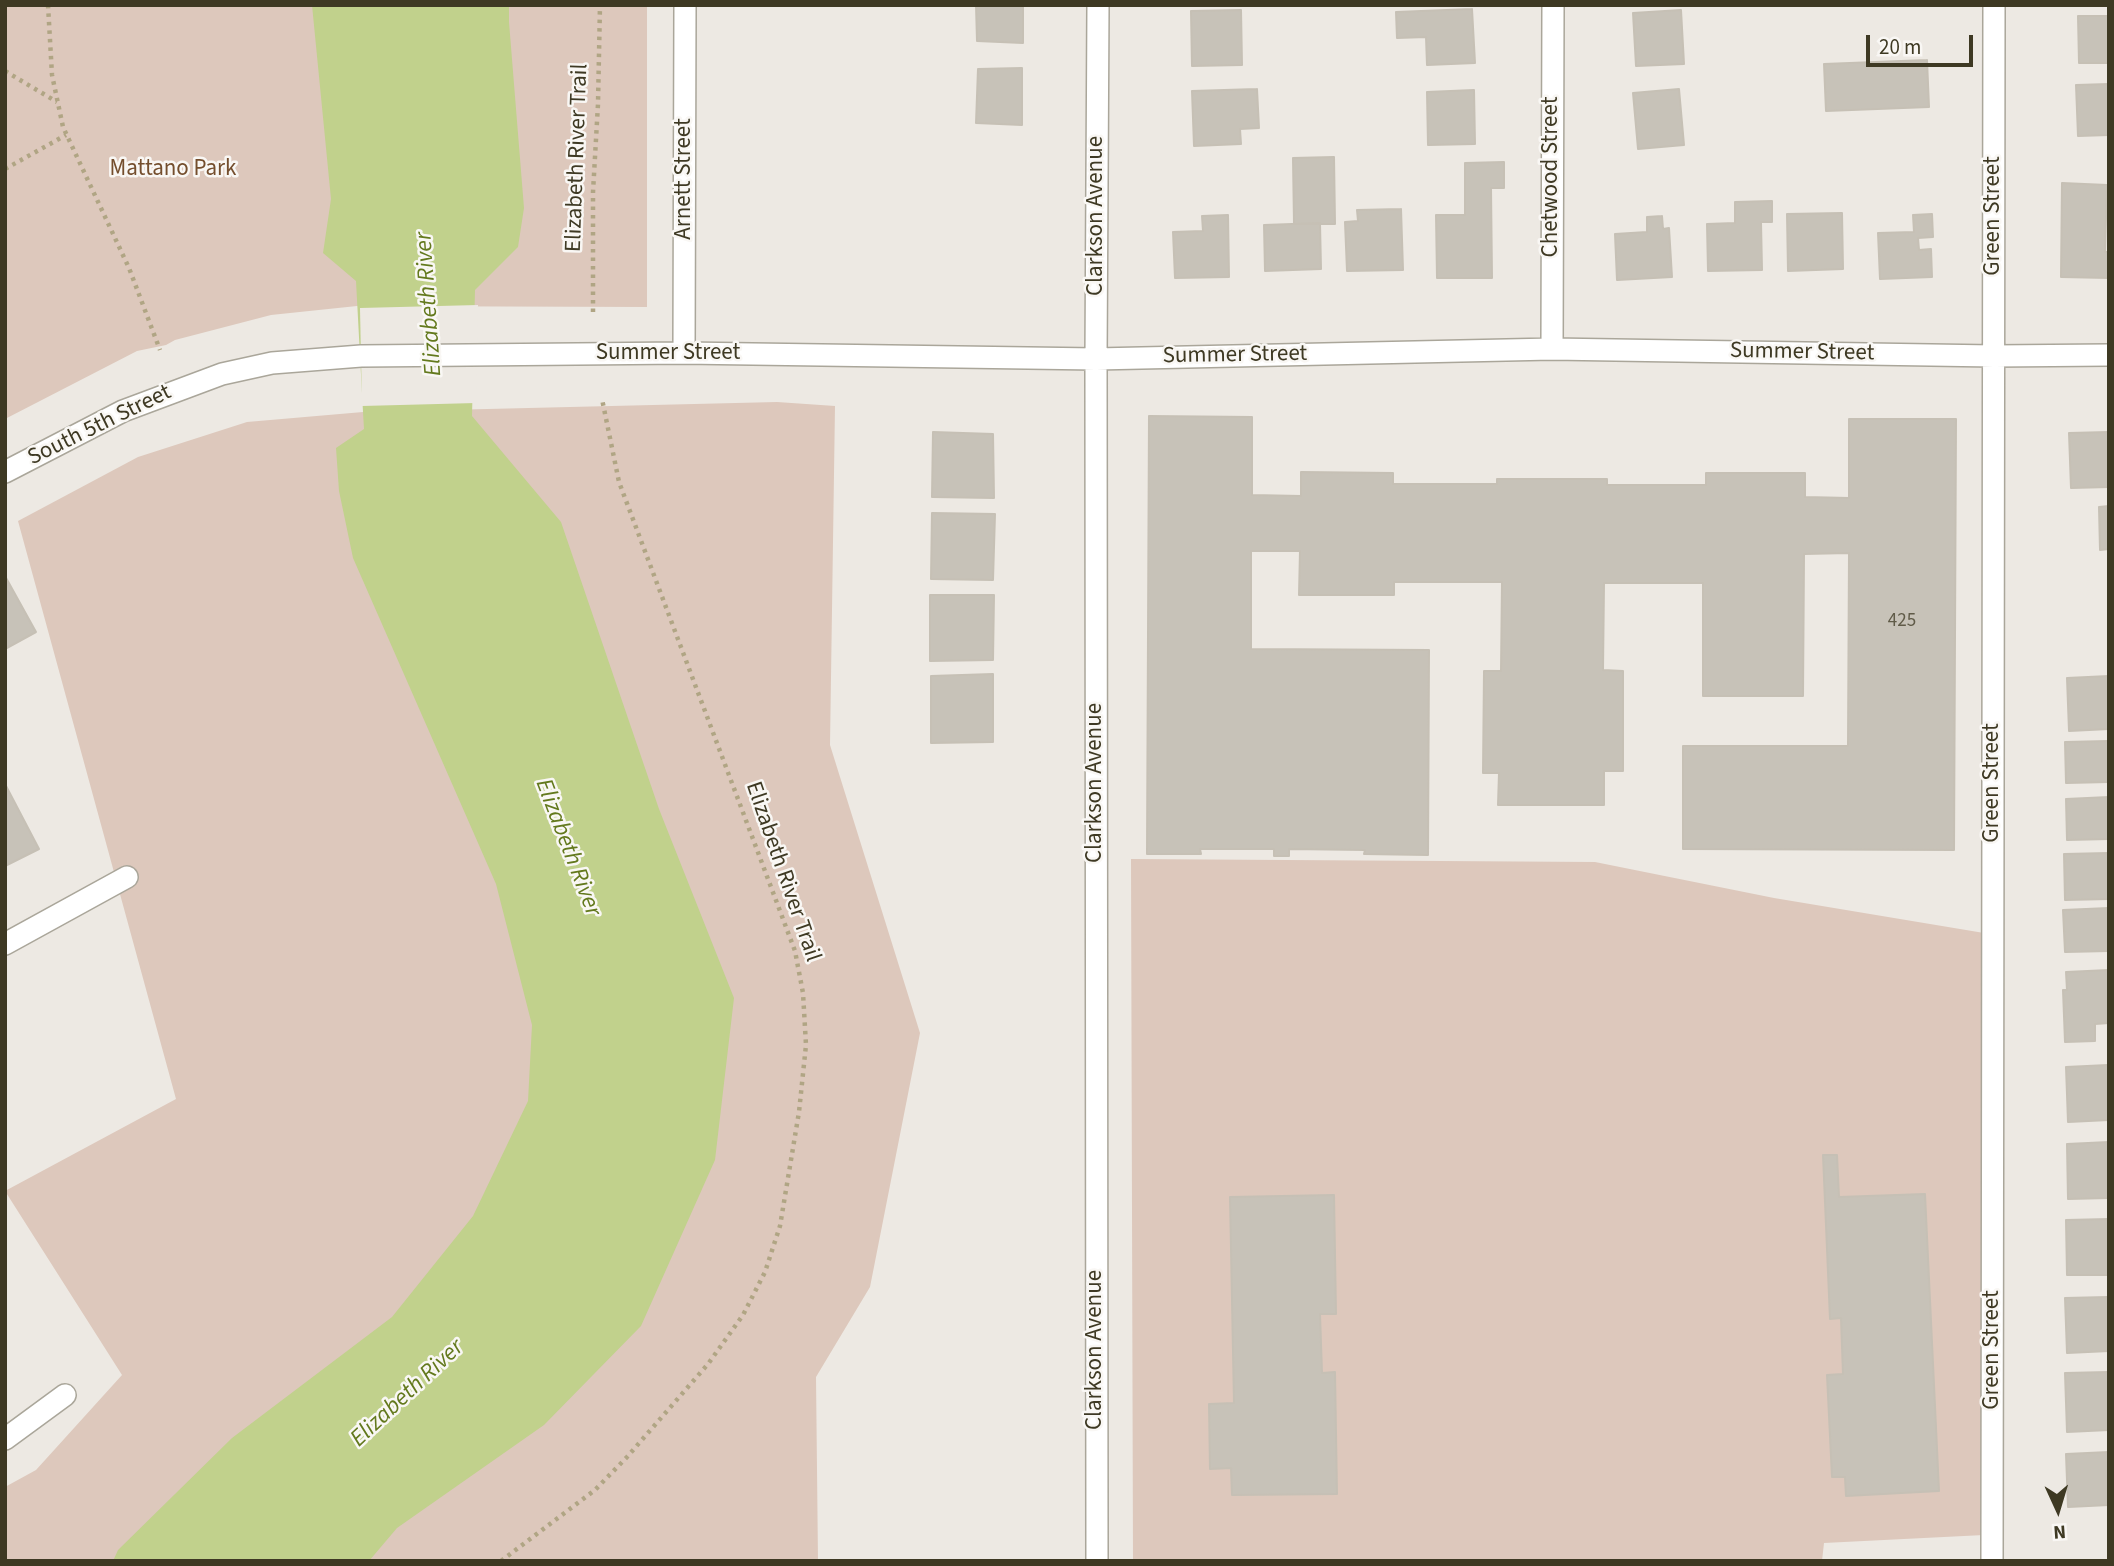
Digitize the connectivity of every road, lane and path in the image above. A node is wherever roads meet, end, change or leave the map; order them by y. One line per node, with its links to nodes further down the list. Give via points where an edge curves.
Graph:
1 (48, 5): 8 (path)
2 (600, 5): 11 (path, Elizabeth River Trail)
3 (685, 5): 14 (street, Arnett Street)
4 (1098, 5): 18 (street, Clarkson Avenue)
5 (1553, 5): 12 (street, Chetwood Street)
6 (1994, 5): 17 (street, Green Street)
7 (5, 71): 8 (path)
8 (58, 103): 9 (path)
9 (66, 135): 10 (path); 13 (path, via 129,268)
10 (5, 169)
11 (593, 312)
12 (1552, 349): 17 (street, Summer Street); 18 (street, Summer Street)
13 (160, 350)
14 (684, 353): 16 (street, Summer Street); 18 (street, Summer Street)
15 (2109, 355): 17 (street, Summer Street)
16 (361, 356): 20 (street, South 5th Street, via 272,363 222,374 122,411)
17 (1994, 356): 27 (street, Green Street)
18 (1096, 359): 26 (street, Clarkson Avenue)
19 (602, 399): 25 (path, Elizabeth River Trail, via 619,482 795,951 806,1045 780,1226 765,1272 743,1315 708,1364 619,1465 594,1490)
20 (5, 472)
21 (127, 877): 22 (street)
22 (5, 944)
23 (65, 1395): 24 (street)
24 (5, 1439)
25 (501, 1561)
26 (1097, 1561)
27 (1992, 1561)

